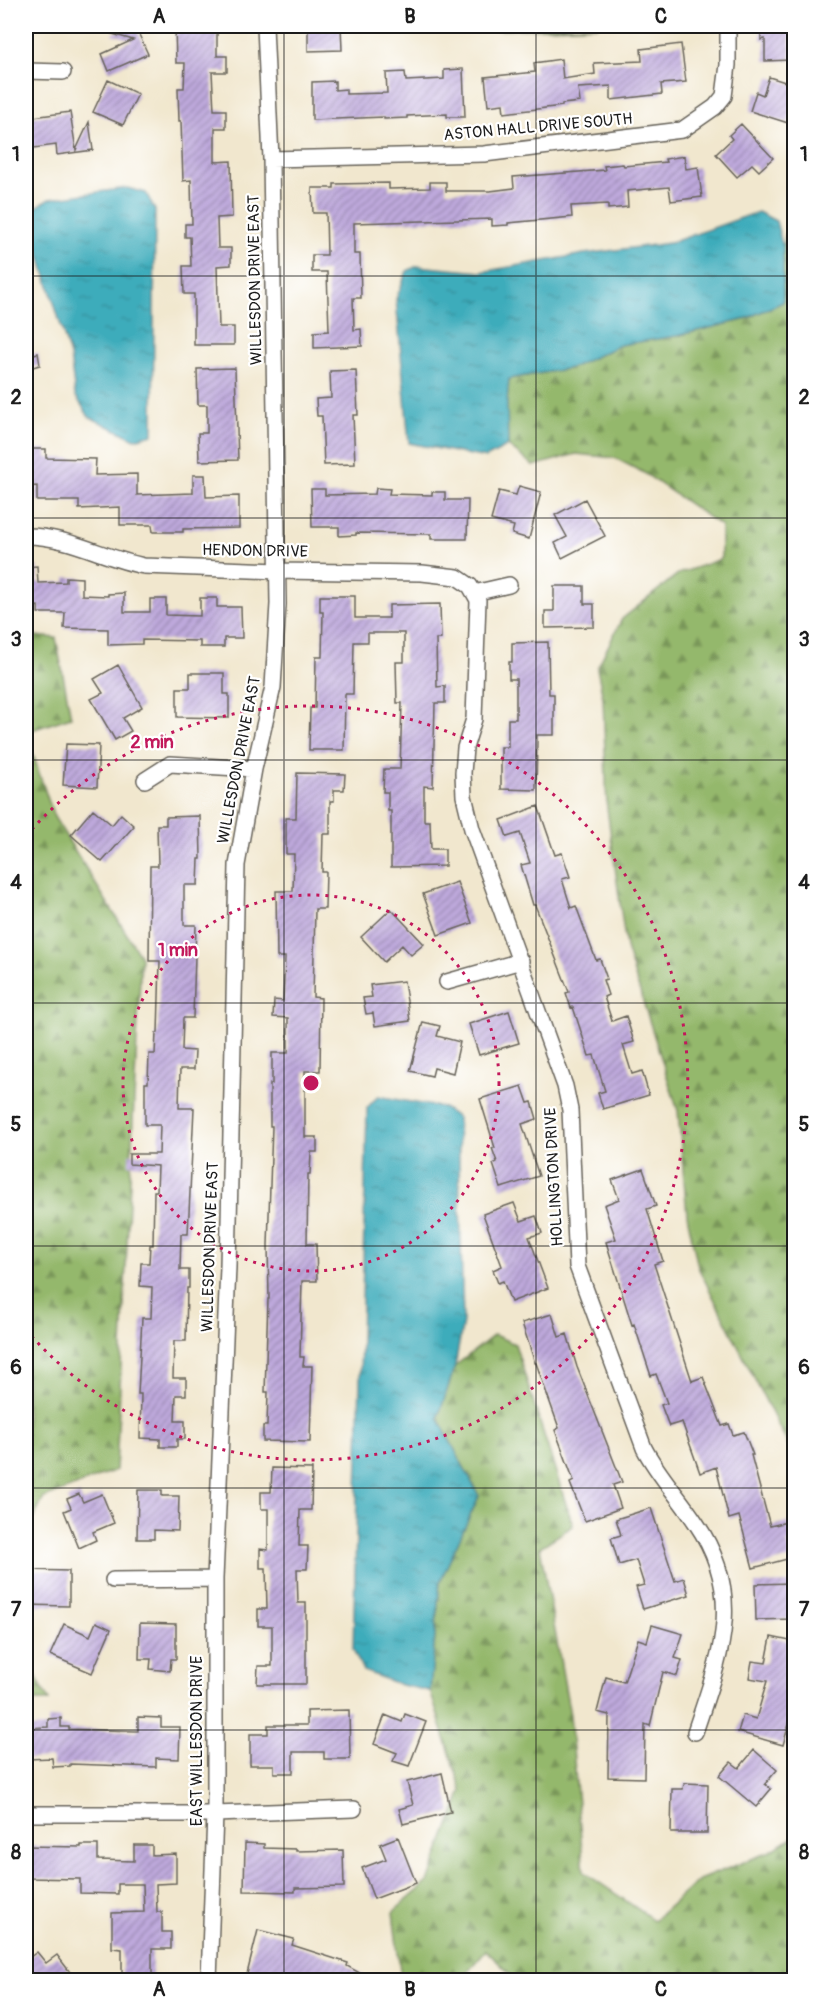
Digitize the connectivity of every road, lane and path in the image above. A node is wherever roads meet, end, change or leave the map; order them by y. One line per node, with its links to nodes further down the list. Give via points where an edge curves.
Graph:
1 (265, 26): 5 (street, WILLESDON DRIVE EAST)
2 (728, 26): 5 (street, ASTON HALL DRIVE SOUTH, via 724,96 701,119 682,130 484,154)
3 (26, 71): 4 (street)
4 (63, 72)
5 (271, 159): 7 (street, WILLESDON DRIVE EAST)
6 (26, 536): 7 (street, HENDON DRIVE, via 85,546 144,567)
7 (278, 571): 9 (street, HENDON DRIVE, via 368,571 457,577); 10 (street, WILLESDON DRIVE EAST, via 273,687)
8 (509, 585): 9 (street)
9 (476, 596): 12 (street, HOLLINGTON DRIVE, via 474,719 465,748 464,796 472,829)
10 (254, 769): 11 (street, via 170,764); 14 (street, WILLESDON DRIVE EAST, via 237,865 228,1267)
11 (145, 780)
12 (521, 961): 13 (street); 17 (street, HOLLINGTON DRIVE, via 570,1110 578,1266 644,1448 697,1524 719,1569 725,1598 724,1637)
13 (447, 982)
14 (218, 1501): 15 (street, EAST WILLESDON DRIVE)
15 (215, 1579): 16 (street); 20 (street, EAST WILLESDON DRIVE)
16 (113, 1580)
17 (695, 1732)
18 (354, 1809): 20 (street)
19 (26, 1814): 20 (street)
20 (215, 1814): 21 (street, EAST WILLESDON DRIVE)
21 (208, 1980)

